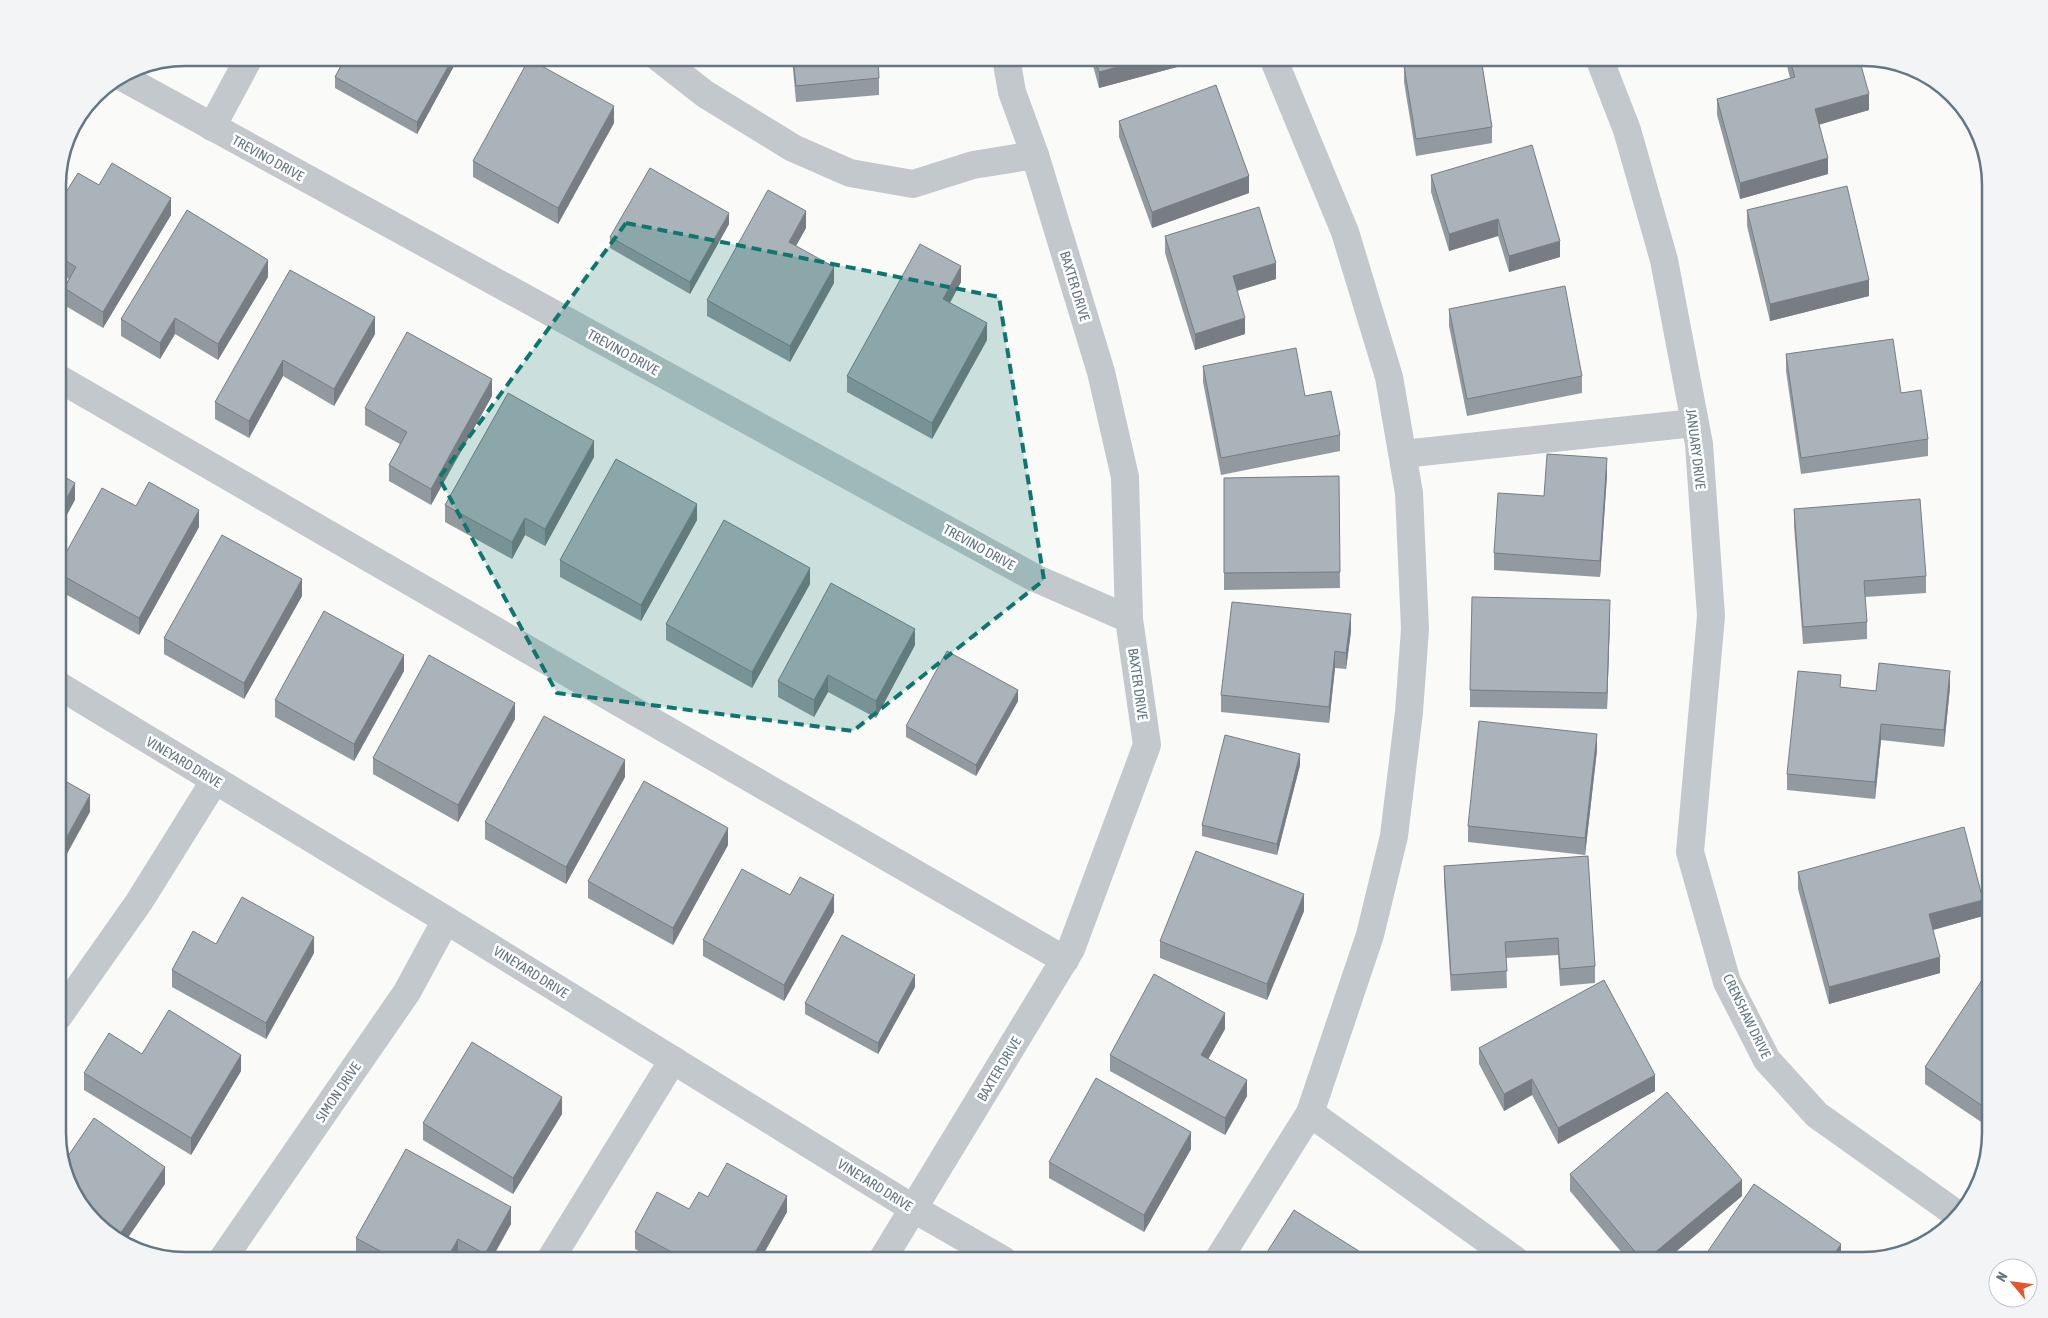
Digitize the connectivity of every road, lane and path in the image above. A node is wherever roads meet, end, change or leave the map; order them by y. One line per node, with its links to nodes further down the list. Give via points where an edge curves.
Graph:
1 (245, 66): 7 (street)
2 (669, 66): 8 (street, via 705,94 793,148 850,173 913,184 973,165)
3 (1007, 66): 8 (street, BAXTER DRIVE, via 1012,92)
4 (1276, 66): 11 (street, via 1345,232 1390,377)
5 (1602, 66): 10 (street, JANUARY DRIVE, via 1627,130 1664,260)
6 (128, 80): 7 (street, TREVINO DRIVE)
7 (212, 128): 12 (street, TREVINO DRIVE, via 1035,578)
8 (1035, 155): 12 (street, BAXTER DRIVE, via 1101,372 1125,477)
9 (67, 383): 17 (street)
10 (1694, 423): 11 (street); 15 (street, JANUARY DRIVE, via 1699,444 1711,616)
11 (1403, 454): 20 (street, via 1410,493 1415,629 1394,836 1370,935)
12 (1129, 619): 17 (street, BAXTER DRIVE, via 1147,745 1072,949)
13 (67, 690): 14 (street, VINEYARD DRIVE)
14 (215, 780): 16 (street, VINEYARD DRIVE); 18 (street, via 139,902)
15 (1690, 852): 22 (street, CRENSHAW DRIVE, via 1727,982 1767,1060 1818,1115)
16 (446, 920): 19 (street, VINEYARD DRIVE); 23 (street, SIMON DRIVE, via 407,992)
17 (1064, 960): 21 (street, BAXTER DRIVE)
18 (67, 1004)
19 (673, 1060): 21 (street, VINEYARD DRIVE); 24 (street)
20 (1310, 1113): 27 (street); 28 (street)
21 (914, 1209): 25 (street, BAXTER DRIVE); 26 (street, VINEYARD DRIVE)
22 (1952, 1211)
23 (228, 1252)
24 (555, 1252)
25 (887, 1252)
26 (989, 1252)
27 (1223, 1252)
28 (1504, 1252)

